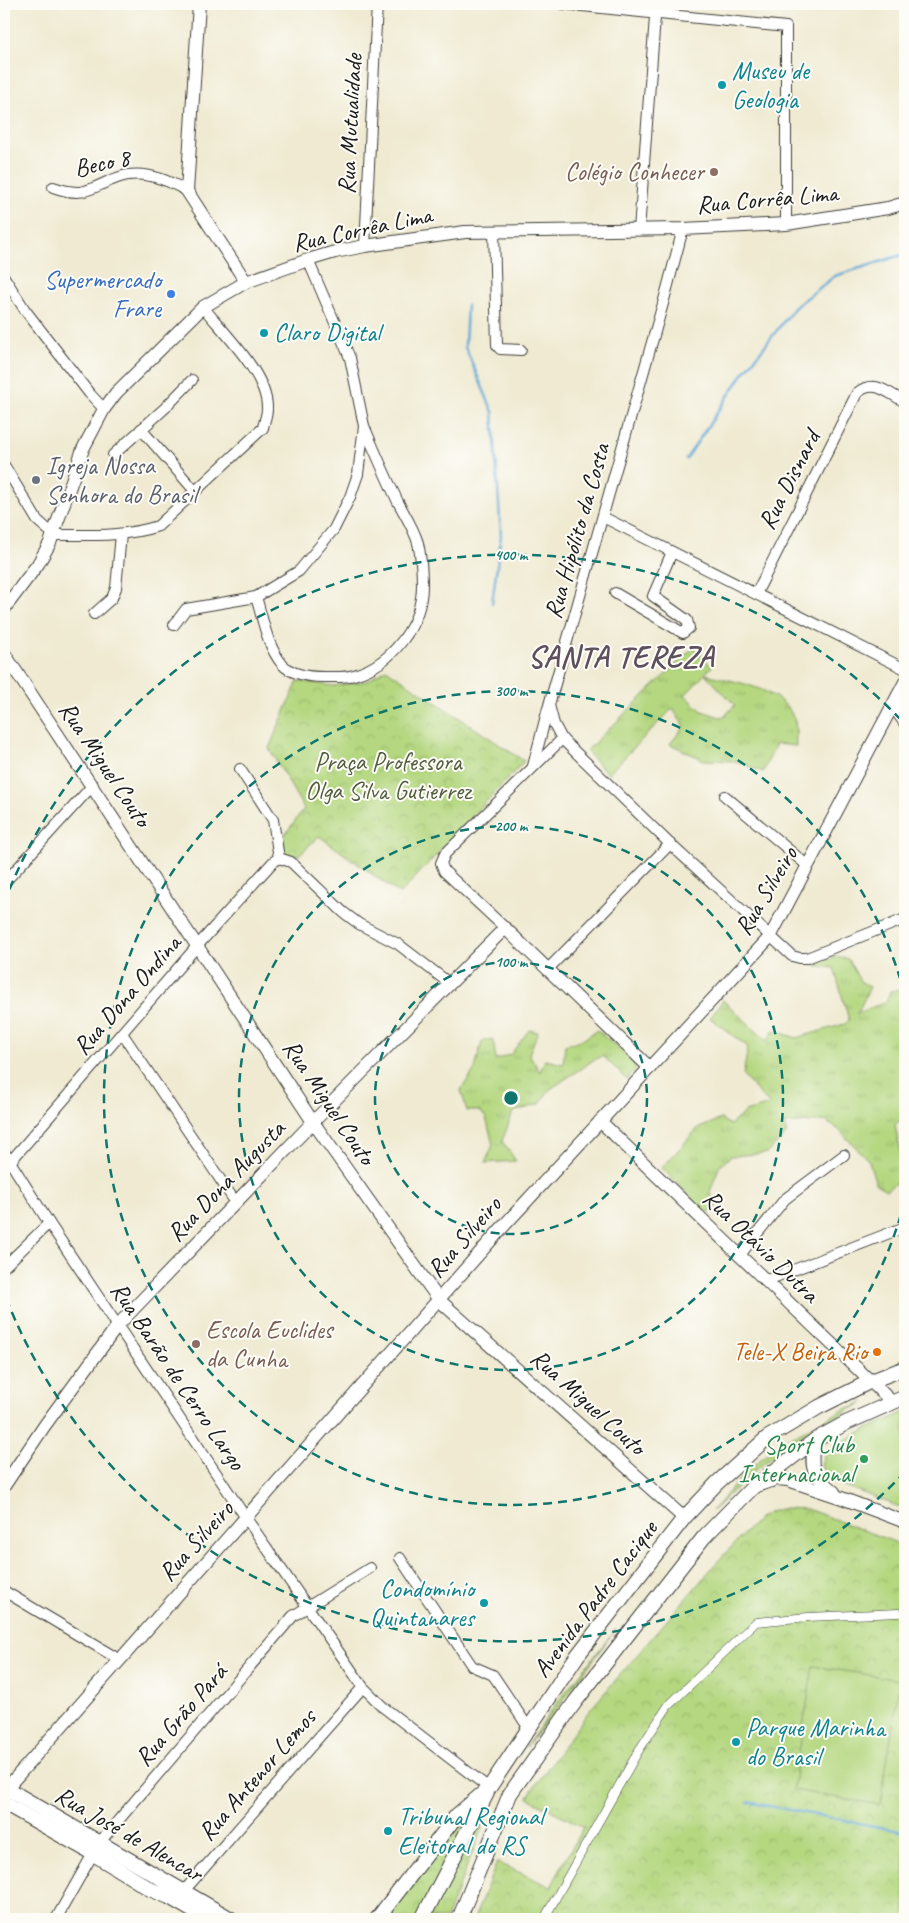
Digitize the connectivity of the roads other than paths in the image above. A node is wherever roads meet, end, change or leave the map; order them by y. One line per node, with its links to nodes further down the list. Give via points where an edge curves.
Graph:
1 (199, 4): 6 (street)
2 (377, 4): 12 (street, Rua Mutualidade)
3 (563, 4): 4 (street)
4 (655, 8): 8 (street, via 786,27); 10 (street)
5 (53, 187): 6 (street, Beco 8, via 70,193 83,192 129,174 173,183)
6 (187, 191): 15 (street)
7 (905, 203): 8 (street, Rua Corrêa Lima)
8 (786, 224): 9 (street, Rua Corrêa Lima)
9 (683, 229): 10 (street, Rua Corrêa Lima); 26 (street, Rua Hipólito da Costa)
10 (639, 230): 11 (street, Rua Corrêa Lima)
11 (494, 232): 12 (street, Rua Corrêa Lima, via 465,232); 17 (street, via 498,345 500,349)
12 (365, 246): 13 (street, Rua Corrêa Lima)
13 (308, 260): 15 (street, Rua Corrêa Lima); 21 (street, via 350,358)
14 (4, 277): 20 (street, via 25,310)
15 (246, 282): 16 (street, Rua Corrêa Lima)
16 (203, 307): 20 (street, Rua Corrêa Lima, via 116,393); 25 (street, via 258,374 267,410 263,428)
17 (521, 350)
18 (192, 380): 22 (street)
19 (905, 402): 31 (street, Rua Disnard, via 875,386 864,386 857,393)
20 (104, 409): 28 (street, Rua Corrêa Lima, via 83,449)
21 (364, 426): 32 (street, via 358,474 334,529 300,571); 32 (street, via 418,542 422,587 418,609 401,644 370,670 352,676 300,675 283,665 272,648)
22 (141, 429): 23 (street); 25 (street)
23 (113, 456)
24 (4, 465): 28 (street, via 37,520)
25 (194, 491): 27 (street, via 158,526)
26 (603, 517): 29 (street); 39 (street, Rua Hipólito da Costa)
27 (121, 534): 28 (street); 34 (street, via 116,588 112,598)
28 (54, 535): 33 (street, Rua Corrêa Lima, via 38,564)
29 (672, 552): 30 (street, via 654,596 687,620 689,628 683,633); 31 (street)
30 (615, 593)
31 (756, 594): 37 (street)
32 (256, 597): 35 (street, via 186,609)
33 (4, 609)
34 (94, 614)
35 (174, 625)
36 (4, 653): 45 (street, Rua Miguel Couto)
37 (905, 670)
38 (905, 682): 40 (street, Rua Silveiro)
39 (549, 705): 42 (street); 43 (street, Rua Hipólito da Costa)
40 (893, 707): 41 (street); 49 (street, Rua Silveiro)
41 (905, 724)
42 (562, 740): 43 (street); 47 (street)
43 (533, 767): 52 (street, via 445,854 441,863 444,871)
44 (240, 769): 48 (street, via 273,820)
45 (93, 785): 50 (street); 54 (street, Rua Miguel Couto)
46 (725, 796): 49 (street)
47 (670, 844): 53 (street); 55 (street)
48 (279, 858): 54 (street, Rua Dona Ondina); 56 (street, via 291,862 359,924 398,944)
49 (808, 866): 53 (street, Rua Silveiro)
50 (4, 883)
51 (905, 919): 53 (street, via 807,958 792,956)
52 (505, 928): 55 (street); 56 (street, Rua Dona Augusta)
53 (770, 937): 58 (street, Rua Silveiro)
54 (198, 945): 57 (street, Rua Dona Ondina); 60 (street, Rua Miguel Couto)
55 (549, 968): 58 (street)
56 (449, 983): 60 (street, Rua Dona Augusta)
57 (122, 1033): 63 (street, Rua Dona Ondina); 64 (street)
58 (650, 1068): 59 (street, Rua Silveiro)
59 (600, 1121): 67 (street, Rua Otávio Dutra); 70 (street, Rua Silveiro)
60 (313, 1122): 64 (street, Rua Dona Augusta); 70 (street, Rua Miguel Couto)
61 (4, 1152): 63 (street, Rua Barão de Cerro Largo)
62 (844, 1155): 67 (street, via 785,1198)
63 (10, 1162): 65 (street, Rua Barão de Cerro Largo)
64 (236, 1203): 71 (street, Rua Dona Augusta)
65 (49, 1223): 68 (street); 71 (street, Rua Barão de Cerro Largo)
66 (905, 1227): 69 (street)
67 (740, 1256): 69 (street, Rua Otávio Dutra)
68 (4, 1267)
69 (765, 1281): 73 (street, Rua Otávio Dutra)
70 (439, 1300): 80 (street, Rua Silveiro); 81 (street, Rua Miguel Couto)
71 (118, 1325): 77 (street, Rua Dona Augusta); 80 (street, Rua Barão de Cerro Largo)
72 (905, 1368): 73 (main road, Avenida Padre Cacique)
73 (869, 1382): 75 (street, Rua Otávio Dutra); 81 (main road, Avenida Padre Cacique, via 767,1438)
74 (905, 1397): 75 (main road, Avenida Padre Cacique)
75 (892, 1402): 76 (main road, Avenida Padre Cacique)
76 (815, 1440): 78 (main road, Avenida Padre Cacique); 79 (street, via 812,1465 818,1480)
77 (4, 1486)
78 (752, 1488): 79 (street, via 778,1479); 100 (main road, Avenida Padre Cacique, via 704,1537 575,1702 510,1794)
79 (840, 1497): 82 (street)
80 (246, 1518): 86 (street, Rua Barão de Cerro Largo); 88 (street, Rua Silveiro)
81 (684, 1518): 90 (main road, Avenida Padre Cacique, via 577,1656)
82 (905, 1522)
83 (400, 1558): 90 (street, via 472,1666 493,1675)
84 (370, 1568): 86 (street, Rua Grão Pará)
85 (4, 1591): 88 (street)
86 (309, 1607): 89 (street, Rua Barão de Cerro Largo); 93 (street, Rua Grão Pará, via 293,1616)
87 (899, 1613): 101 (street, via 756,1622 668,1706 639,1750)
88 (120, 1660): 92 (street, Rua Silveiro)
89 (363, 1687): 91 (street, Rua Barão de Cerro Largo, via 383,1707); 94 (street, Rua Antenor Lemos)
90 (528, 1727): 91 (main road, Avenida Padre Cacique)
91 (489, 1788): 98 (main road, Avenida Padre Cacique, via 457,1815); 99 (main road)
92 (4, 1792): 93 (main road, Rua José de Alencar)
93 (96, 1848): 94 (main road, Rua José de Alencar); 95 (street, Rua Grão Pará); 96 (main road, Rua José de Alencar, via 150,1889)
94 (183, 1892): 97 (main road, Rua José de Alencar)
95 (56, 1919)
96 (207, 1919)
97 (231, 1919)
98 (377, 1919)
99 (422, 1919)
100 (459, 1919)
101 (544, 1919)

